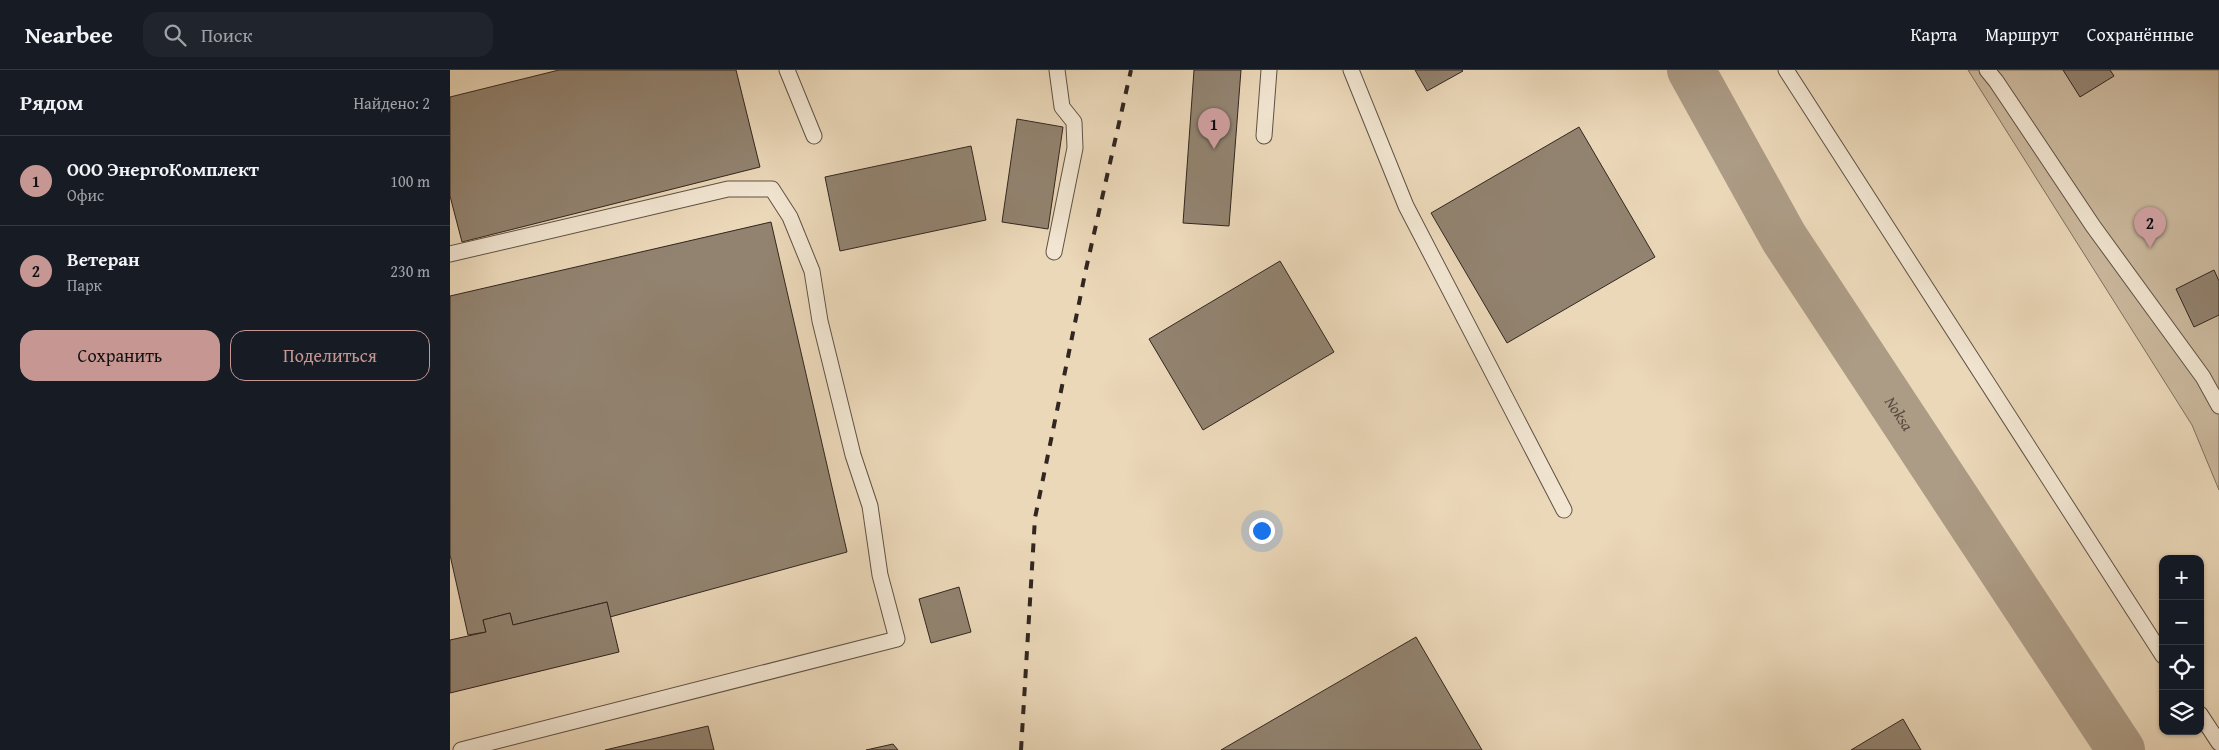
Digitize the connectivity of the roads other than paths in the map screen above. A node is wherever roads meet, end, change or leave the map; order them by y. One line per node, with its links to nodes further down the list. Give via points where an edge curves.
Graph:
1 (787, 70): 7 (lane)
2 (1057, 70): 9 (lane, via 1062,106 1074,122 1075,148)
3 (1269, 70): 8 (lane)
4 (1351, 70): 12 (lane, via 1406,206)
5 (1786, 70): 13 (lane)
6 (1987, 70): 11 (lane, via 2092,226 2203,377)
7 (814, 136)
8 (1264, 136)
9 (1054, 252)
10 (450, 254): 16 (lane, via 728,189 772,189 790,217 812,271 820,321 853,456 870,506 880,575 897,639)
11 (2219, 406)
12 (1564, 510)
13 (2159, 650)
14 (2204, 720): 15 (lane)
15 (2219, 743)
16 (461, 750)

